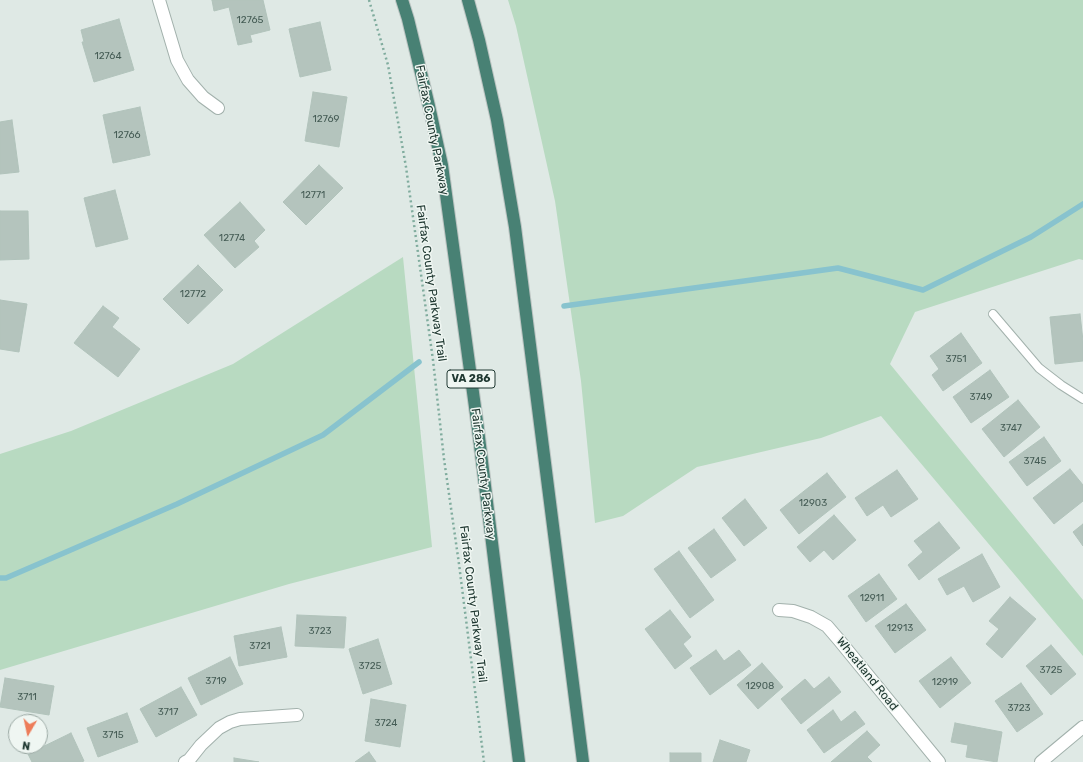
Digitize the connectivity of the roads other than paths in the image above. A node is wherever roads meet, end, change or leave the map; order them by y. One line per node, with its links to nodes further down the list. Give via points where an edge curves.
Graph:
1 (159, 0): 4 (street, via 177,60 188,80 203,97)
2 (402, 0): 11 (highway, Fairfax County Parkway / VA 286, via 442,165)
3 (468, 0): 12 (highway, via 497,120 515,227)
4 (218, 108)
5 (993, 314): 6 (lane, via 1040,368)
6 (1083, 399)
7 (779, 610): 13 (street, Wheatland Road, via 793,611 811,617 827,626)
8 (296, 715): 10 (street, via 230,722 219,728)
9 (1083, 728): 14 (street)
10 (185, 762)
11 (519, 762)
12 (583, 762)
13 (939, 762)
14 (1041, 762)

